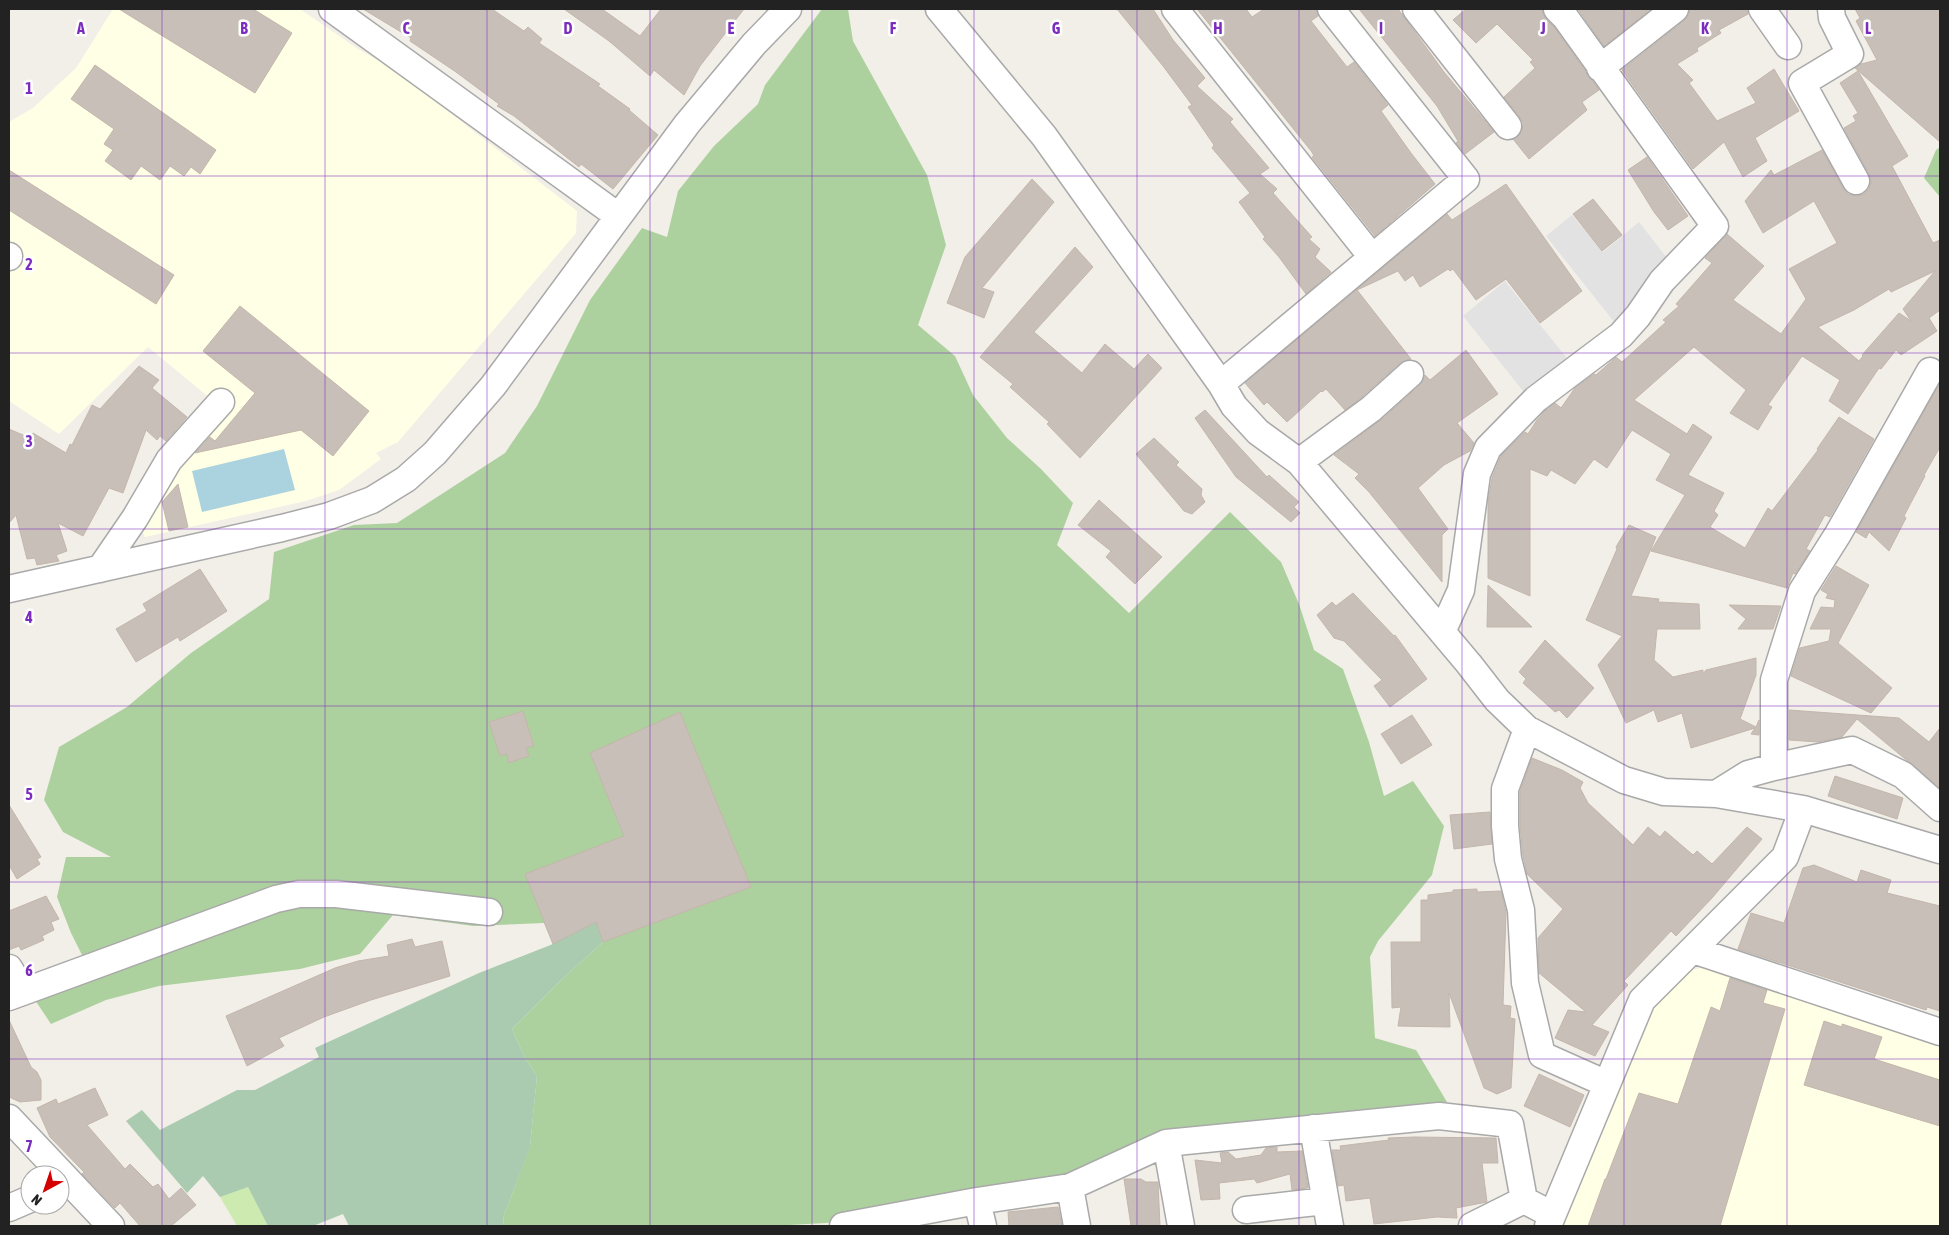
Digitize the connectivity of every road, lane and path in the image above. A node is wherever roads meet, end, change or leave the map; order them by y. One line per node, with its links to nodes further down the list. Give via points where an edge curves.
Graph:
1 (332, 9): 15 (street)
2 (788, 9): 15 (street, via 687,124)
3 (939, 9): 19 (street, via 1044,136)
4 (1175, 9): 16 (street)
5 (1331, 9): 16 (street, via 1466,179)
6 (1557, 9): 12 (street)
7 (1675, 9): 12 (street)
8 (1762, 9): 11 (street)
9 (1831, 9): 14 (street, via 1832,18 1850,54 1802,84)
10 (1424, 12): 13 (street)
11 (1788, 46)
12 (1600, 68): 24 (street, via 1715,226 1662,281 1621,335 1536,399 1488,448 1478,474 1461,590)
13 (1508, 126)
14 (1856, 181)
15 (618, 216): 22 (street, via 493,386 435,453 406,479 372,500 329,516)
16 (1372, 257): 19 (street)
17 (1930, 371): 26 (street, via 1802,591 1774,680)
18 (1410, 374): 21 (street)
19 (1220, 384): 21 (street, via 1234,406 1258,432)
20 (221, 402): 22 (street, via 169,460)
21 (1299, 462): 24 (street)
22 (100, 569): 23 (street)
23 (9, 589)
24 (1442, 632): 25 (street, via 1497,700)
25 (1527, 729): 27 (street, via 1624,780 1664,792); 36 (street, via 1505,788 1508,858 1521,910 1525,983 1542,1055)
26 (1774, 767): 27 (street, via 1748,774); 28 (street, via 1852,750 1903,775)
27 (1716, 794): 29 (street)
28 (1940, 808)
29 (1803, 809): 30 (street); 32 (street, via 1785,857)
30 (1937, 843)
31 (489, 912): 34 (street, via 336,894 299,894 276,899)
32 (1693, 950): 35 (street); 36 (street, via 1642,1000)
33 (9, 968): 34 (street)
34 (16, 994)
35 (1940, 1032)
36 (1607, 1084): 47 (street)
37 (9, 1118): 40 (street)
38 (1313, 1128): 39 (street); 43 (street, via 1438,1116 1510,1124); 45 (street)
39 (1166, 1143): 41 (street); 52 (street)
40 (48, 1165)
41 (1070, 1187): 44 (street); 51 (street)
42 (70, 1189): 48 (street)
43 (1524, 1200): 47 (street); 54 (street)
44 (978, 1201): 49 (street); 50 (street)
45 (1325, 1201): 46 (street); 53 (street)
46 (1246, 1210)
47 (1550, 1220)
48 (111, 1226)
49 (843, 1226)
50 (984, 1226)
51 (1077, 1226)
52 (1181, 1226)
53 (1330, 1226)
54 (1472, 1226)

